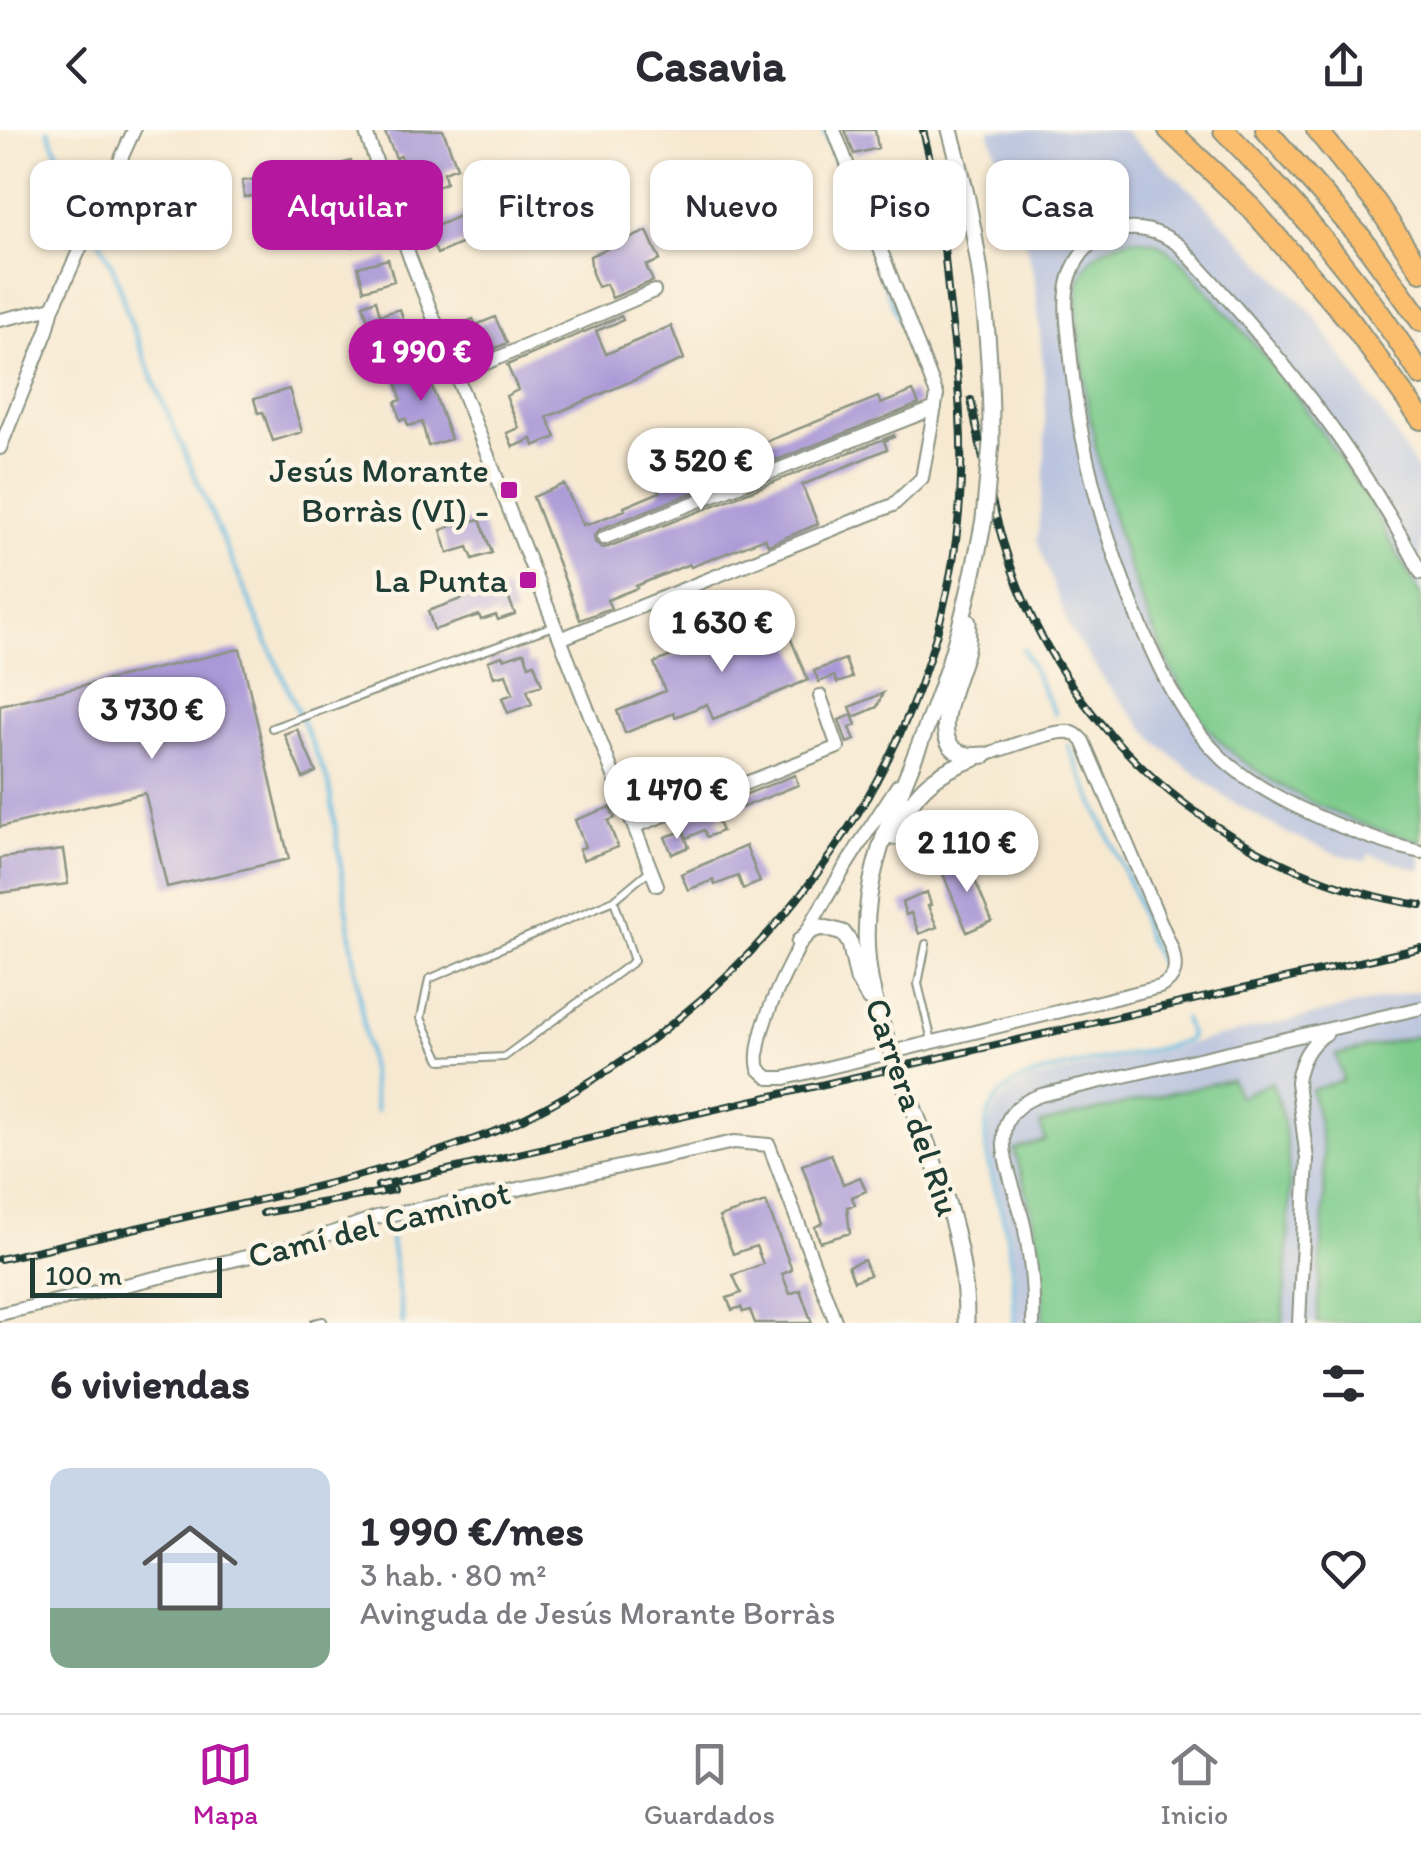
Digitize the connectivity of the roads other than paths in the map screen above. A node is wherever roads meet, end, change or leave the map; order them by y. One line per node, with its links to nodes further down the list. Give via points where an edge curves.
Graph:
1 (134, 130): 11 (street)
2 (365, 130): 14 (street)
3 (834, 130): 16 (street, via 938,395)
4 (1169, 130): 17 (highway, via 1252,209 1352,322)
5 (1224, 130): 15 (highway, via 1338,257)
6 (1266, 130): 13 (highway, via 1362,239)
7 (1317, 130): 9 (highway)
8 (950, 131): 21 (street, Carrera del Riu, bridge, via 985,306 990,368 991,443)
9 (1421, 270)
10 (654, 292): 14 (street)
11 (53, 308): 12 (street); 18 (street)
12 (0, 320)
13 (1421, 321)
14 (456, 376): 22 (street)
15 (1421, 376)
16 (935, 408): 19 (street); 22 (street, via 922,478 893,505)
17 (1421, 419)
18 (0, 448)
19 (604, 538)
20 (1421, 574): 28 (street, via 1309,394 1180,246 1160,232 1134,228 1084,251 1067,291 1083,442 1112,553 1168,685 1209,744 1248,778 1346,828)
21 (970, 594): 25 (street, via 967,647 945,734 958,752); 26 (street, Carrera del Riu)
22 (557, 632): 24 (lane); 27 (street)
23 (820, 696): 27 (street, via 838,747)
24 (272, 728)
25 (984, 754): 31 (street, via 948,768 914,796); 38 (street, via 1059,732 1083,741 1176,970 1160,988)
26 (911, 766): 31 (street, Carrera del Riu); 33 (street)
27 (634, 827): 29 (street)
28 (1421, 852)
29 (651, 869): 30 (street); 32 (lane)
30 (657, 885)
31 (868, 895): 36 (street, Carrera del Riu, via 865,948)
32 (614, 900): 32 (lane, via 634,961 504,1058 440,1060 421,1018 429,979)
33 (799, 942): 36 (street, via 821,927 843,933); 38 (street, via 765,1025 757,1062 763,1075 785,1078)
34 (926, 944): 38 (lane, via 918,984)
35 (1421, 1008): 37 (street)
36 (876, 1011): 43 (street, Carrera del Riu, bridge, via 946,1194)
37 (1338, 1027): 44 (street, via 1041,1095 1016,1109 1004,1146 1030,1257); 45 (street, via 1310,1047 1296,1082 1308,1159)
38 (932, 1042)
39 (0, 1314): 42 (street, Camí del Caminot, via 298,1245 377,1217 758,1142 769,1145)
40 (324, 1321): 41 (lane)
41 (314, 1323)
42 (836, 1323)
43 (966, 1323)
44 (1033, 1323)
45 (1300, 1323)

